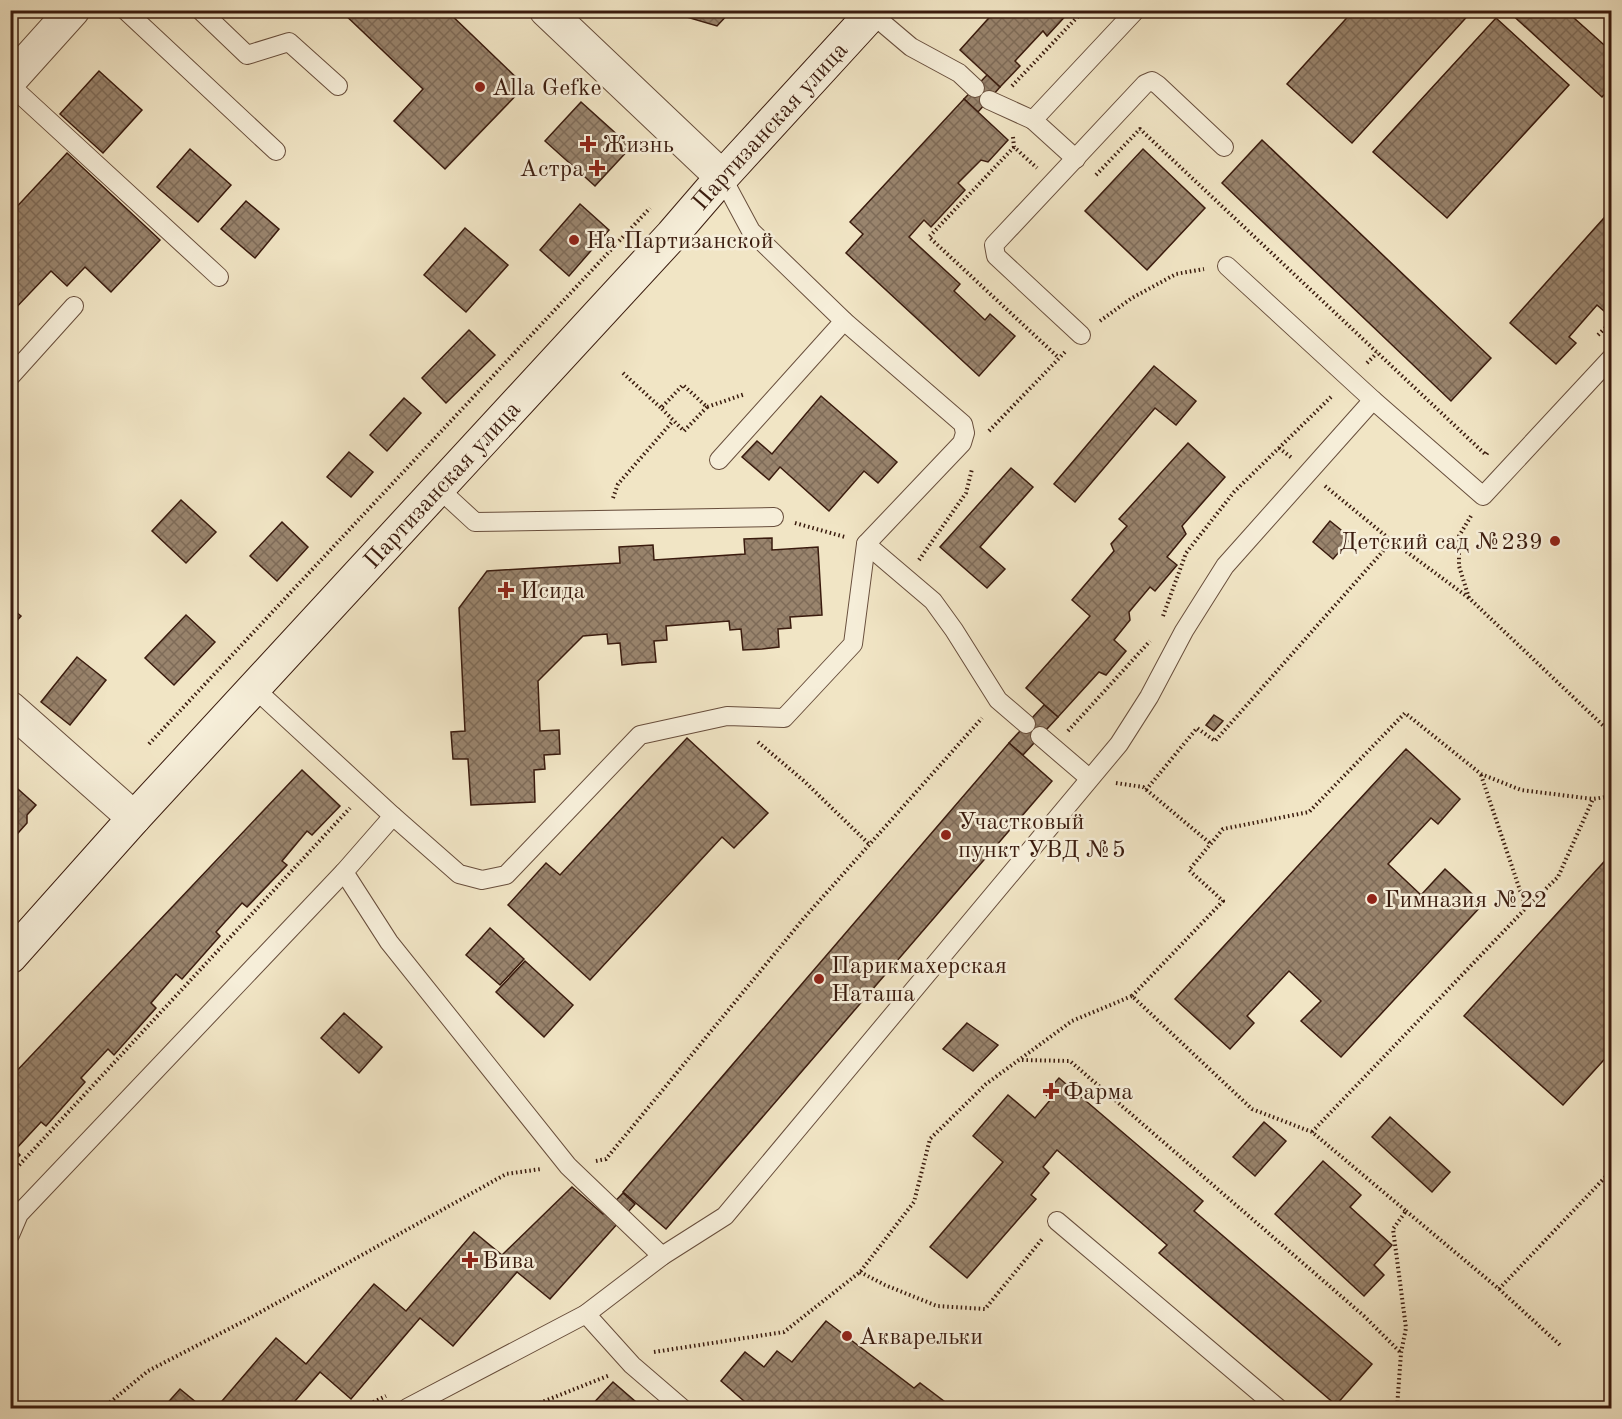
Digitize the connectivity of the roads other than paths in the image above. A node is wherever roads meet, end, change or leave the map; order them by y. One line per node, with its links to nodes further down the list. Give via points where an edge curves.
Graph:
1 (125, 10): 12 (lane)
2 (200, 10): 9 (lane, via 247,55 289,42)
3 (546, 10): 14 (main road)
4 (1136, 10): 10 (lane)
5 (874, 12): 10 (lane, via 911,47 959,73 982,94); 14 (main road, Партизанская улица)
6 (62, 14): 7 (main road)
7 (10, 80)
8 (10, 85): 16 (lane)
9 (338, 86)
10 (1033, 120): 13 (lane)
11 (1224, 147): 13 (lane, via 1152,81 1144,84)
12 (276, 151)
13 (1076, 159): 19 (lane, via 993,250)
14 (722, 177): 18 (lane, via 751,231); 24 (main road, Партизанская улица)
15 (1227, 266): 22 (lane)
16 (219, 277)
17 (74, 306): 21 (lane)
18 (844, 321): 23 (lane); 26 (lane, via 963,424 965,433 962,443)
19 (1081, 336)
20 (1611, 357): 22 (lane, via 1483,496)
21 (10, 377)
22 (1373, 400): 31 (lane, via 1225,566 1119,744)
23 (719, 460)
24 (438, 488): 25 (lane, via 475,522); 27 (main road, Партизанская улица)
25 (774, 517)
26 (866, 544): 29 (lane, via 933,601 998,700); 32 (lane, via 853,644 784,718 727,716 640,735 506,876 482,880 459,874)
27 (254, 688): 32 (lane); 33 (main road, Партизанская улица)
28 (10, 708): 33 (main road)
29 (1026, 724)
30 (1040, 736): 31 (lane)
31 (1089, 778): 38 (lane, via 725,1216)
32 (393, 816): 34 (lane)
33 (134, 818): 35 (main road, Партизанская улица)
34 (344, 872): 37 (lane, via 19,1214); 38 (lane, via 389,942 568,1166)
35 (10, 957)
36 (1056, 1221): 42 (lane)
37 (10, 1235)
38 (662, 1256): 39 (lane)
39 (586, 1314): 40 (lane); 41 (lane, via 632,1365)
40 (407, 1408)
41 (681, 1408)
42 (1278, 1408)

